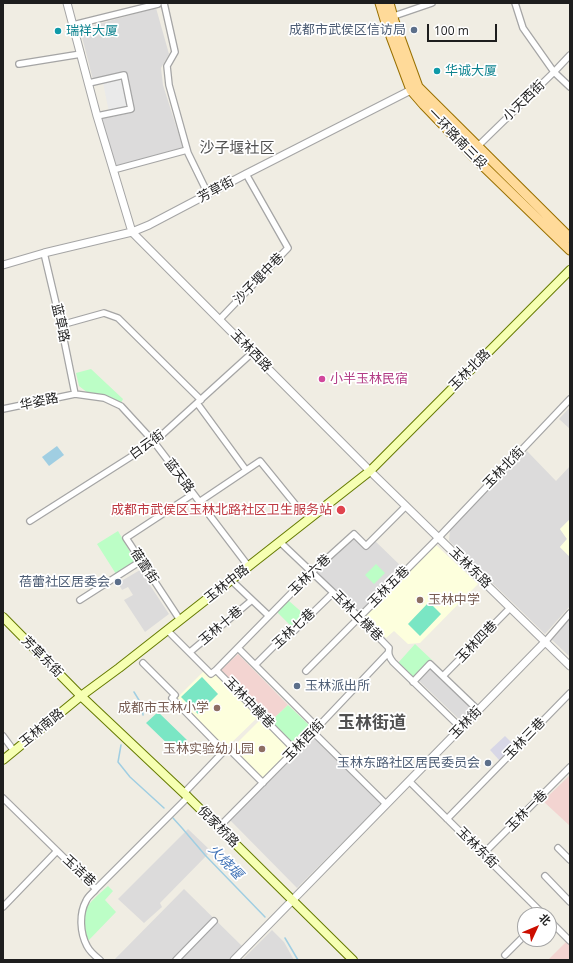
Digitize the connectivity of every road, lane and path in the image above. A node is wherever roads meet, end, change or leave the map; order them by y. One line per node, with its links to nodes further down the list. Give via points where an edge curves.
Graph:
1 (67, 3): 8 (street)
2 (161, 3): 8 (street); 18 (street, via 175,52 168,66 169,85)
3 (380, 3): 15 (main road, 一环路南三段, via 386,23)
4 (389, 3): 15 (main road, 一环路南三段)
5 (432, 3): 7 (street)
6 (515, 3): 12 (street, via 523,28)
7 (394, 16)
8 (73, 25): 9 (street)
9 (81, 54): 11 (street); 13 (street)
10 (570, 55): 12 (street, 小天西街)
11 (19, 64)
12 (554, 72): 14 (street); 17 (street, 小天西街)
13 (89, 83): 16 (street); 16 (street, via 124,75 131,109)
14 (570, 87)
15 (415, 88): 17 (main road, 一环路南三段); 20 (street, 芳草街); 24 (main road, 一环路南三段, via 424,105)
16 (97, 116): 19 (street)
17 (477, 147): 23 (main road, 一环路南三段)
18 (187, 150): 19 (street); 21 (street)
19 (113, 170): 22 (street)
20 (246, 174): 21 (street, 芳草街); 28 (street, 沙子堰中巷, via 288,248)
21 (208, 194): 22 (street, 芳草街)
22 (132, 232): 25 (street, 芳草街); 28 (street, 玉林西路)
23 (570, 238)
24 (570, 250)
25 (44, 253): 26 (street, 芳草街); 29 (street, 蓝草路)
26 (3, 264)
27 (570, 270): 37 (main road, 玉林北路)
28 (220, 319): 30 (street, 玉林西路)
29 (62, 325): 31 (street, 蓝草路); 33 (street, via 104,313 118,318)
30 (252, 353): 33 (street, 白云街); 37 (street, 玉林西路)
31 (75, 394): 34 (street, 华姿路); 35 (street, 蓝天路, via 104,398 121,406)
32 (570, 399): 43 (street, 玉林北街)
33 (199, 401): 35 (street, 白云街); 36 (street)
34 (3, 409)
35 (154, 442): 38 (street, 蓝天路); 42 (street, 白云街)
36 (246, 470): 39 (street); 41 (street, via 260,461)
37 (370, 471): 40 (street, 玉林东路); 44 (main road, 玉林中路)
38 (193, 494): 39 (street, 蓝天路); 45 (street, 蓓蕾街, via 126,538)
39 (200, 502): 46 (street, 蓝天路)
40 (406, 506): 43 (street, 玉林东路); 47 (street, 玉林六巷, via 366,546 354,534)
41 (299, 509)
42 (30, 521)
43 (438, 537): 52 (street, 玉林东路); 55 (street, 玉林五巷)
44 (280, 542): 46 (main road, 玉林中路); 47 (street, 玉林上横巷)
45 (141, 561): 50 (street); 56 (street, 蓓蕾街)
46 (249, 567): 48 (main road, 玉林中路)
47 (312, 572): 49 (street, 玉林上横巷); 54 (street, 玉林六巷)
48 (231, 580): 51 (street); 56 (main road, 玉林中路)
49 (333, 593): 55 (street, 玉林上横巷); 64 (street, 玉林七巷)
50 (80, 600)
51 (252, 600): 54 (street); 61 (street, 玉林十巷)
52 (510, 608): 59 (street, 玉林东路); 68 (street, 玉林四巷)
53 (570, 613): 59 (street, 玉林街)
54 (269, 616): 60 (street, 玉林六巷)
55 (359, 617): 62 (street, 玉林上横巷, via 389,648); 67 (street, 玉林五巷)
56 (180, 620): 58 (main road, 玉林中路)
57 (4, 621): 71 (main road, 芳草东街)
58 (167, 630): 61 (street, 玉林中横巷); 71 (main road, 玉林中路)
59 (545, 642): 65 (street, 玉林东路); 72 (street, 玉林街)
60 (238, 648): 64 (street); 66 (street, 玉林六巷)
61 (190, 652): 66 (street, 玉林中横巷, via 211,674)
62 (388, 653): 69 (street, 玉林上横巷, via 393,662); 74 (street, 玉林西街)
63 (144, 663): 78 (street, via 175,695 172,698)
64 (255, 665): 74 (street)
65 (570, 666)
66 (216, 670): 76 (street, 玉林中横巷)
67 (306, 671)
68 (443, 676): 69 (street, via 430,664); 72 (street)
69 (413, 682): 73 (street, 玉林上横巷)
70 (570, 693): 86 (street, 玉林三巷)
71 (82, 696): 77 (main road, 玉林南路); 83 (main road, 倪家桥路)
72 (478, 710): 73 (street, 玉林街)
73 (461, 728): 81 (street, 玉林街)
74 (315, 729): 76 (street, 玉林西街); 85 (street)
75 (3, 736): 77 (street)
76 (295, 750): 82 (street, 玉林西街)
77 (14, 751): 79 (main road, 玉林南路)
78 (224, 751): 82 (street, via 231,751); 83 (street, 玉洁巷)
79 (3, 760)
80 (570, 767): 90 (street, 玉林一巷)
81 (409, 781): 85 (street, 玉林街); 86 (street, 玉林东街)
82 (263, 783): 87 (street, 玉林西街)
83 (186, 795): 87 (main road, 倪家桥路); 93 (street, 玉洁巷)
84 (3, 798): 89 (street, 玉洁巷)
85 (386, 804): 94 (street, 玉林街)
86 (447, 819): 90 (street, 玉林东街)
87 (218, 828): 94 (main road, 倪家桥路)
88 (558, 848): 91 (street)
89 (57, 851): 93 (street, 玉洁巷); 96 (street)
90 (483, 854): 97 (street, 玉林东街)
91 (570, 860)
92 (545, 876): 95 (street)
93 (96, 889): 103 (street, via 86,901 81,924 87,945)
94 (292, 900): 105 (street, 玉林街); 106 (main road, 倪家桥路)
95 (570, 902)
96 (3, 907)
97 (536, 907)
98 (214, 921): 104 (street)
99 (557, 928): 100 (street)
100 (570, 941)
101 (517, 943): 102 (street)
102 (505, 955)
103 (100, 960)
104 (176, 960)
105 (234, 960)
106 (353, 960)

